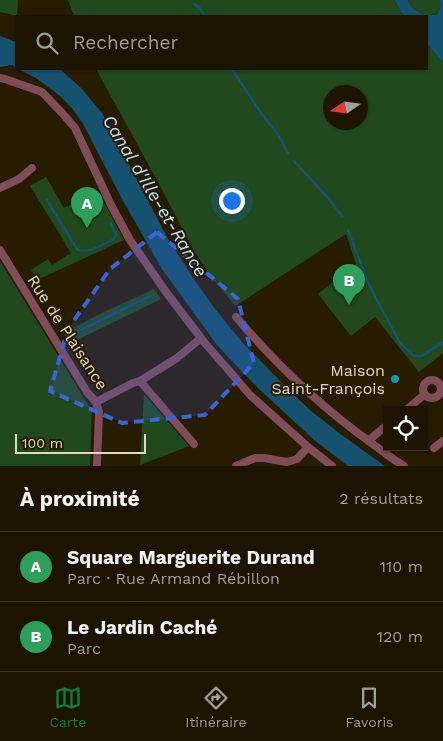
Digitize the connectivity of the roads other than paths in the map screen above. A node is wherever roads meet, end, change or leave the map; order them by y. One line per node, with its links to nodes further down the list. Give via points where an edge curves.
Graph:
1 (0, 78): 6 (street, via 42,92 75,128 130,240)
2 (32, 168): 3 (street)
3 (0, 188)
4 (0, 250): 10 (street, Rue de Plaisance)
5 (236, 317): 14 (street, via 286,372)
6 (200, 338): 7 (street, Rue de Plaisance, via 177,358); 17 (street, via 250,395)
7 (140, 381): 10 (street, Rue de Plaisance); 16 (street)
8 (425, 394): 9 (street); 9 (street, via 424,384 433,380 440,386); 12 (street)
9 (437, 396): 11 (street)
10 (96, 402): 19 (street, via 99,412)
11 (443, 402)
12 (411, 406)
13 (383, 428): 14 (street)
14 (368, 441): 22 (street)
15 (443, 441): 18 (street)
16 (194, 444)
17 (308, 447): 20 (street, via 297,459 287,462 255,458); 21 (street)
18 (434, 448)
19 (96, 466)
20 (236, 466)
21 (332, 466)
22 (404, 466)

